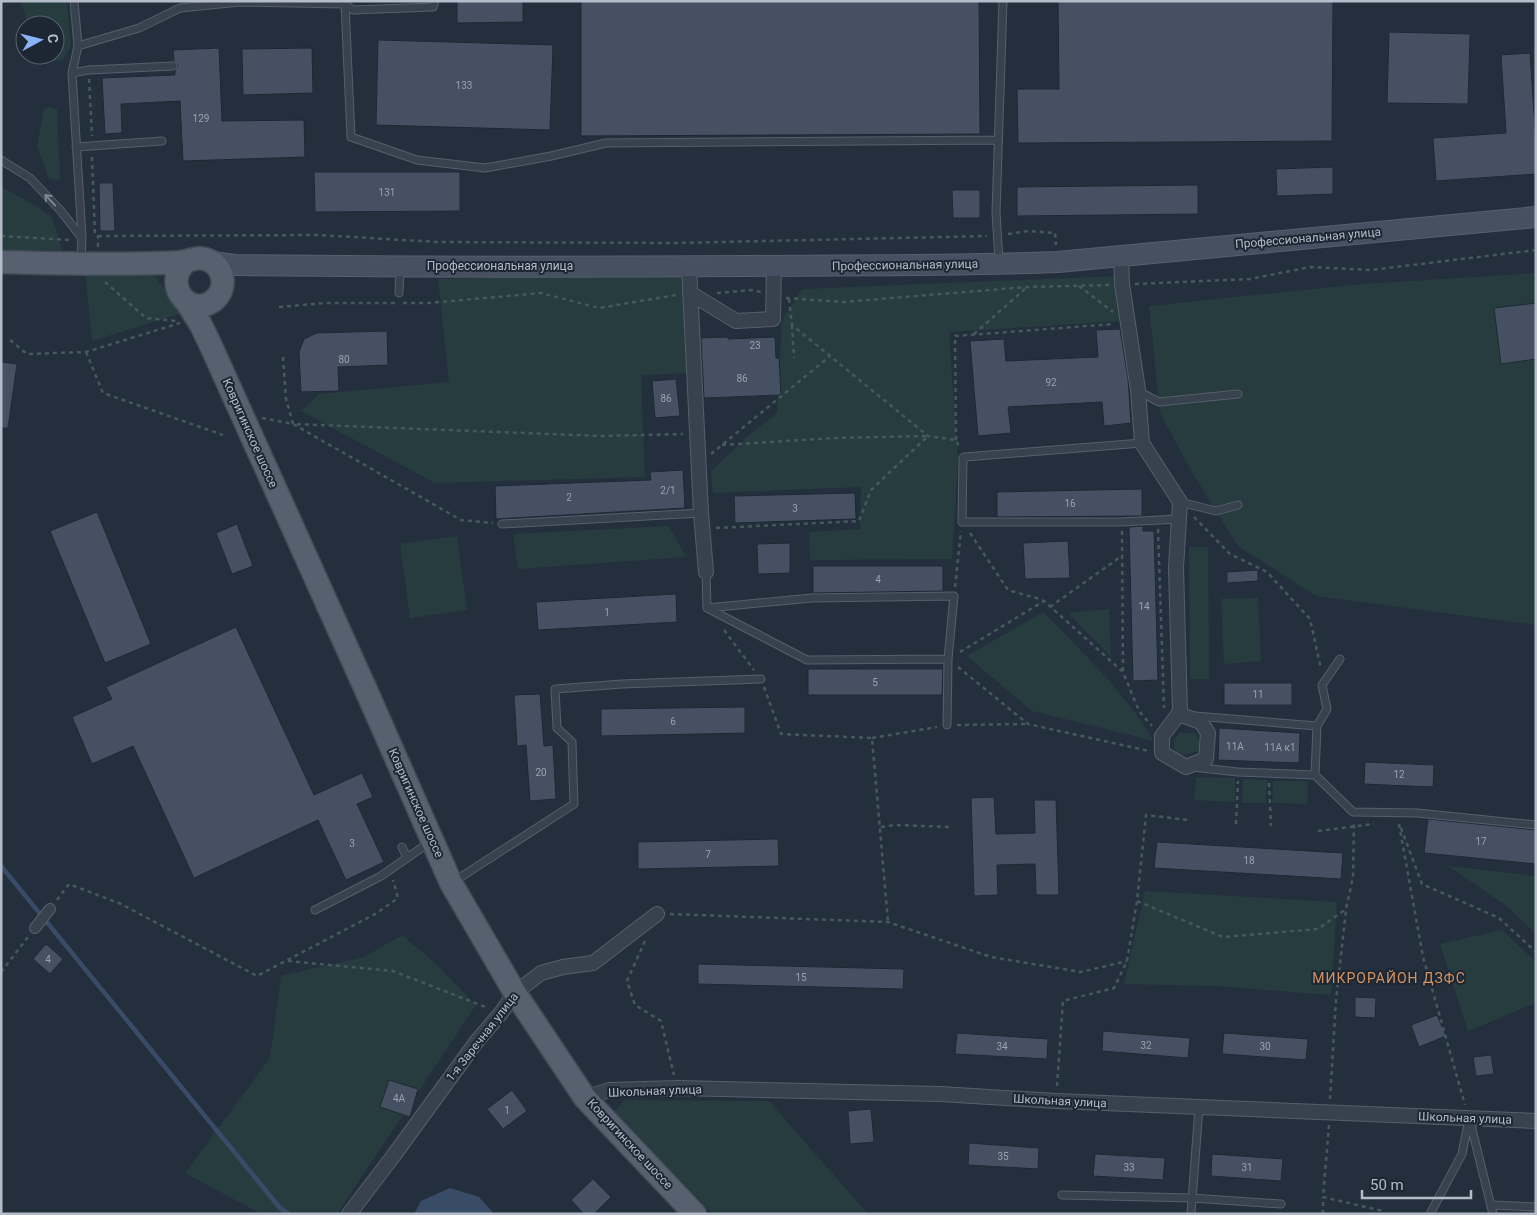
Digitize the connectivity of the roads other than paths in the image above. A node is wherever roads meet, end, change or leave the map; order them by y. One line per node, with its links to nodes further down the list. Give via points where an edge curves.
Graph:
1 (74, 1): 5 (lane)
2 (435, 1): 4 (lane, via 433,6 353,10)
3 (1003, 1): 8 (lane)
4 (344, 2): 5 (lane, via 240,2 180,8 140,28); 8 (lane, via 351,137 417,160 485,168 606,143)
5 (78, 46): 7 (lane)
6 (173, 66): 7 (lane)
7 (72, 73): 10 (lane)
8 (998, 140): 20 (lane, via 996,212)
9 (162, 141): 10 (lane)
10 (76, 146): 13 (lane)
11 (1, 160): 13 (lane, one-way to 11, via 30,178)
12 (1536, 217): 14 (main road, Профессиональная улица)
13 (82, 239): 18 (lane)
14 (1121, 256): 20 (main road, Профессиональная улица); 30 (street, via 1122,284)
15 (187, 261): 17 (main road, Профессиональная улица, via 199,258); 19 (main road, Профессиональная улица); 25 (main road, via 178,271)
16 (1, 262): 18 (main road, Профессиональная улица)
17 (212, 262): 21 (main road, Профессиональная улица); 28 (main road, via 223,278)
18 (90, 264): 19 (main road, Профессиональная улица)
19 (140, 264): 25 (main road, Профессиональная улица, via 165,273)
20 (999, 264): 24 (main road, Профессиональная улица)
21 (271, 265): 22 (main road, Профессиональная улица); 28 (main road, Профессиональная улица, via 239,278)
22 (400, 266): 23 (main road, Профессиональная улица); 26 (lane)
23 (689, 266): 24 (main road, Профессиональная улица); 27 (street)
24 (774, 266): 27 (street, via 773,319 736,321)
25 (181, 293): 28 (main road, via 199,305); 29 (main road, Ковригинское шоссе)
26 (399, 293)
27 (690, 293): 35 (street)
28 (216, 296): 29 (main road, Ковригинское шоссе, via 206,314)
29 (211, 346): 49 (main road, Ковригинское шоссе)
30 (1138, 390): 31 (lane, via 1159,402); 32 (street)
31 (1238, 394)
32 (1142, 443): 33 (street); 36 (lane, via 964,458 962,522)
33 (1180, 502): 34 (lane, via 1216,511); 36 (street)
34 (1238, 505)
35 (701, 512): 37 (lane); 38 (street)
36 (1178, 519): 43 (street)
37 (502, 524)
38 (706, 572): 39 (lane)
39 (708, 608): 40 (lane, via 807,660); 40 (lane, via 812,598 954,596)
40 (948, 659): 44 (lane)
41 (1340, 659): 45 (lane, via 1322,685 1327,709)
42 (761, 679): 52 (lane, via 555,689 556,728 572,742 574,804)
43 (1178, 714): 45 (lane); 46 (street, via 1163,734 1162,753); 46 (street, via 1201,722 1208,734 1206,759)
44 (948, 725)
45 (1317, 726): 47 (lane)
46 (1186, 767): 47 (lane)
47 (1315, 775): 48 (lane, via 1353,812 1417,814)
48 (1536, 825)
49 (432, 840): 51 (lane); 52 (main road, Ковригинское шоссе)
50 (402, 847): 51 (lane)
51 (407, 858): 54 (lane)
52 (451, 883): 57 (main road, Ковригинское шоссе)
53 (50, 909): 56 (street)
54 (315, 910)
55 (657, 914): 57 (street, 1-я Заречная улица, via 593,963 541,973)
56 (36, 928)
57 (515, 993): 58 (main road, Ковригинское шоссе); 67 (street, 1-я Заречная улица)
58 (585, 1098): 59 (street, Школьная улица, via 609,1090 678,1088 940,1094); 68 (main road, Ковригинское шоссе)
59 (1199, 1107): 60 (street, Школьная улица); 63 (lane)
60 (1469, 1118): 61 (street, Школьная улица); 65 (lane); 70 (lane, via 1462,1154)
61 (1536, 1121)
62 (1062, 1195): 63 (lane)
63 (1192, 1198): 64 (lane); 69 (lane)
64 (1281, 1204)
65 (1492, 1205): 66 (lane); 71 (lane)
66 (1536, 1206)
67 (349, 1214)
68 (695, 1214)
69 (1191, 1214)
70 (1430, 1214)
71 (1493, 1214)

